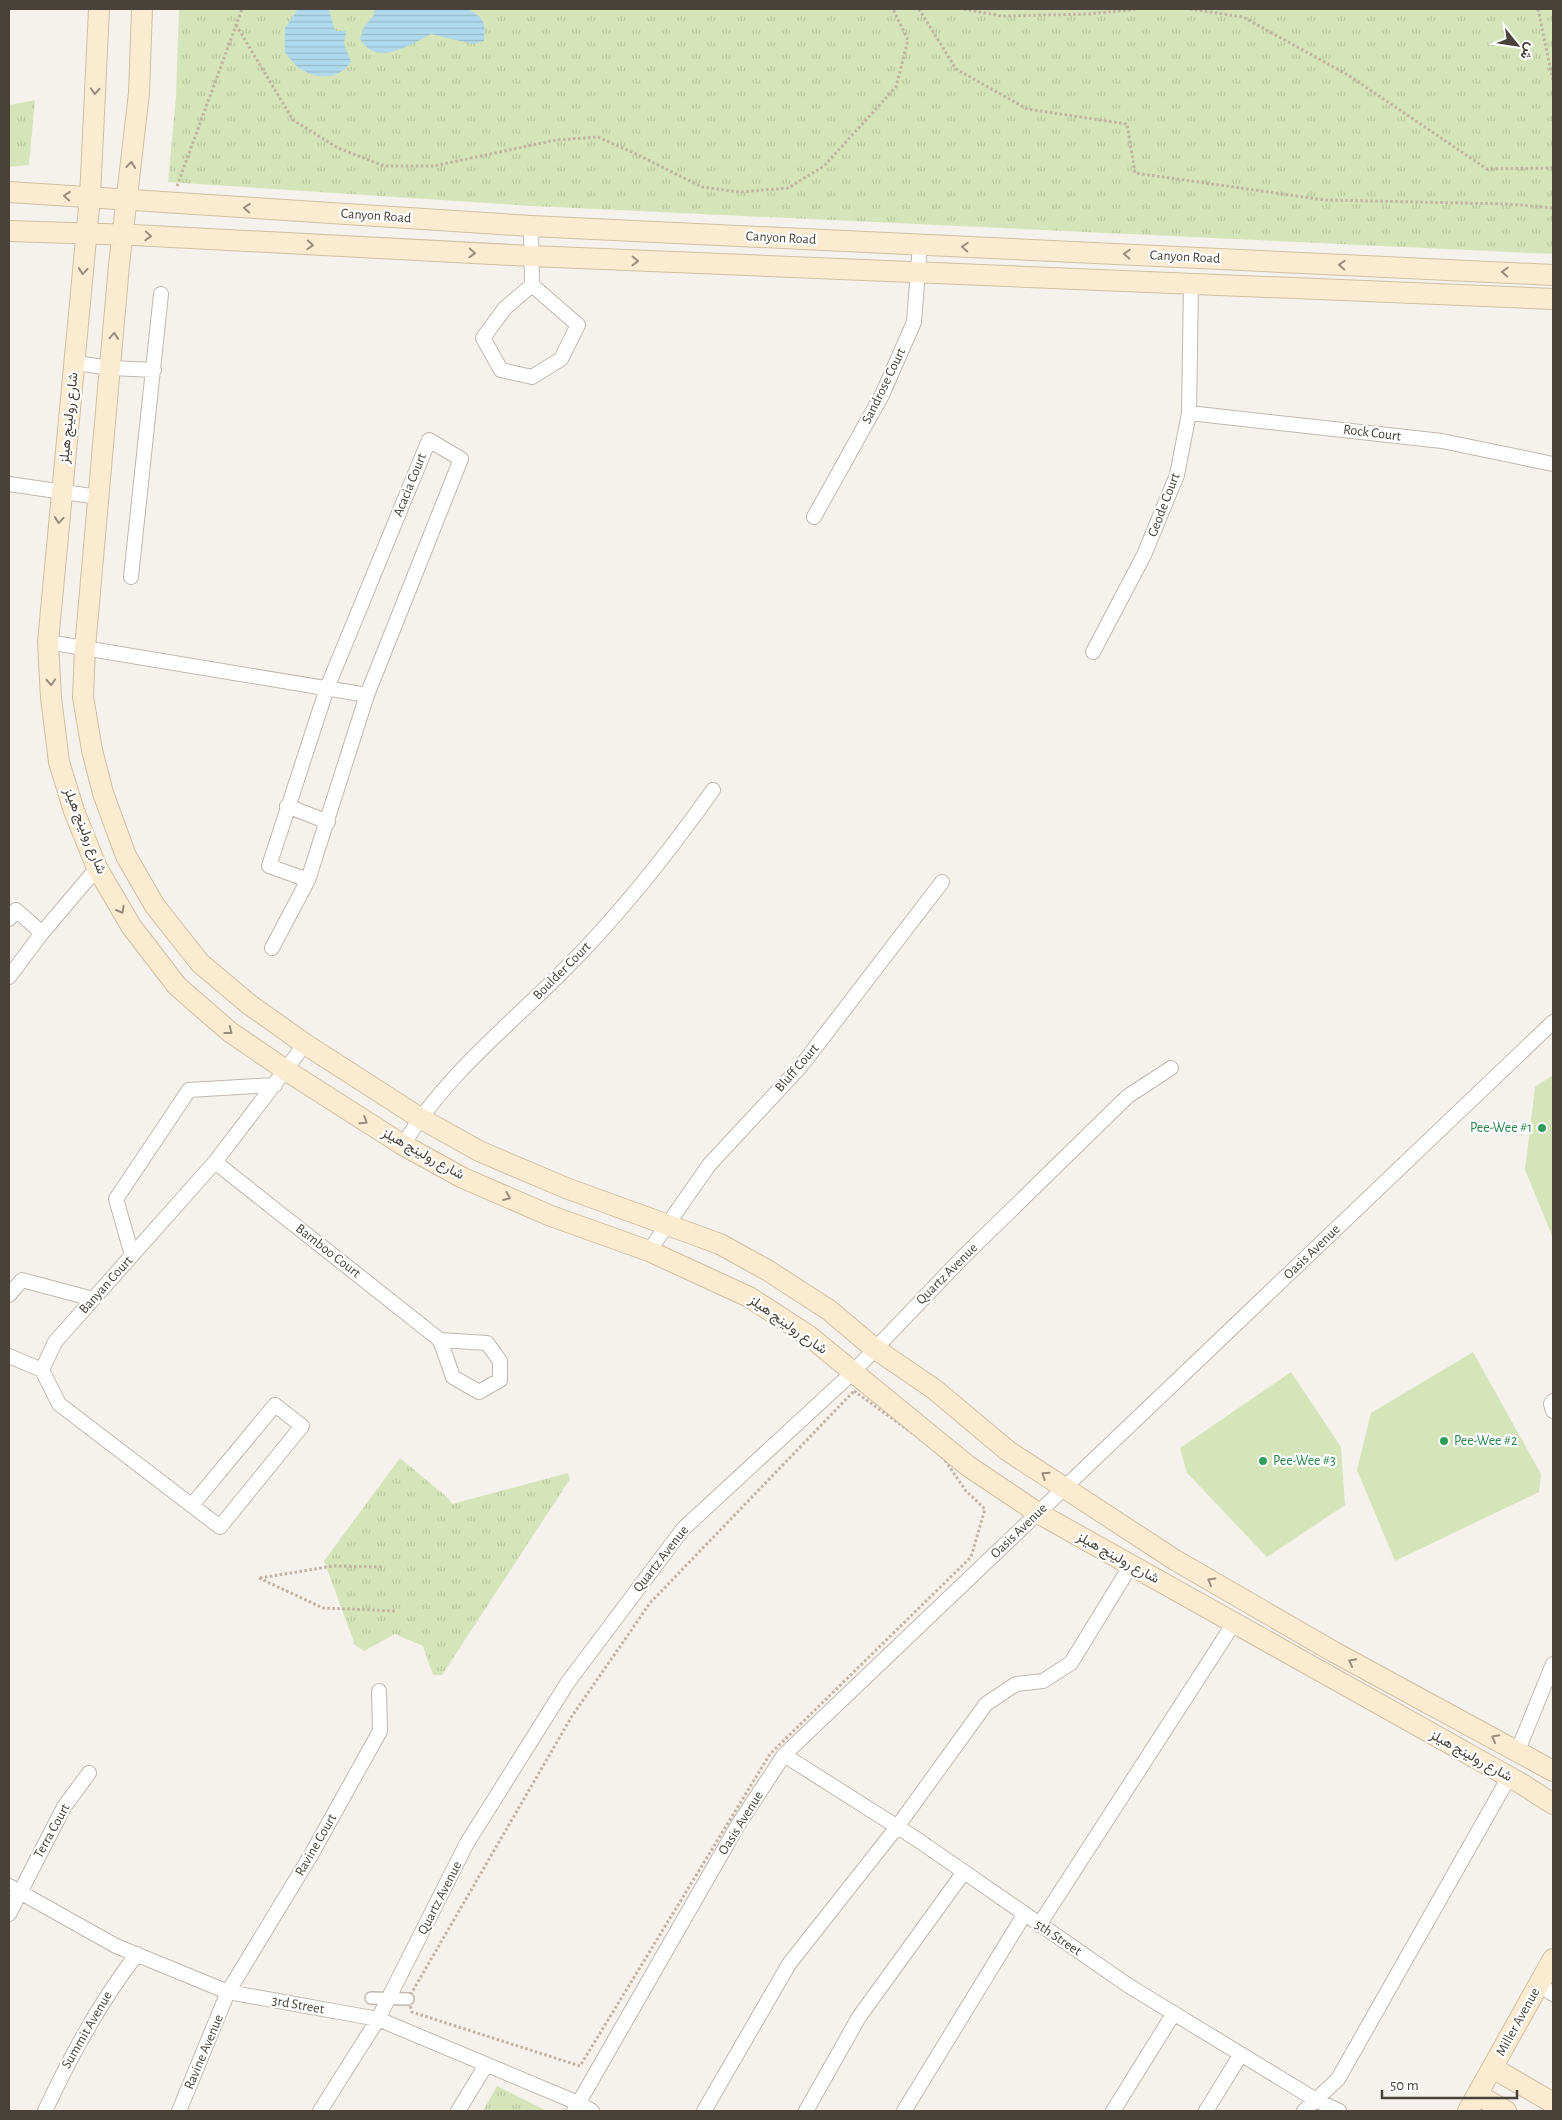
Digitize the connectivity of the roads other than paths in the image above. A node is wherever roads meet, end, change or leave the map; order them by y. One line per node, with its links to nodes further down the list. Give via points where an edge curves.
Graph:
1 (99, 9): 4 (main road, شارع رولينج هيلز, one-way to 4)
2 (142, 9): 5 (main road, شارع رولينج هيلز, one-way to 2)
3 (9, 192): 4 (main road, Canyon Road, one-way to 3)
4 (90, 197): 5 (main road, Canyon Road); 8 (main road, شارع رولينج هيلز)
5 (128, 200): 6 (main road, Canyon Road, one-way to 5); 9 (main road, شارع رولينج هيلز)
6 (531, 226): 10 (main road, Canyon Road); 11 (street)
7 (9, 231): 8 (main road, Canyon Road)
8 (86, 234): 9 (main road, Canyon Road); 18 (main road, شارع رولينج هيلز, one-way to 18)
9 (122, 235): 11 (main road, Canyon Road, one-way to 11); 19 (main road, شارع رولينج هيلز, one-way to 9)
10 (920, 245): 12 (street, Sandrose Court); 13 (main road, Canyon Road, one-way to 10)
11 (531, 256): 12 (main road, Canyon Road, one-way to 12); 15 (street)
12 (918, 272): 14 (main road, Canyon Road); 26 (street, Sandrose Court, via 914,322 882,395)
13 (1553, 274)
14 (1191, 284): 17 (main road, Canyon Road); 21 (street, Geode Court)
15 (532, 285): 15 (street, via 505,308 483,338 501,370 532,377 561,359 578,325)
16 (161, 294): 20 (street)
17 (1553, 299)
18 (76, 363): 19 (street); 24 (main road, شارع رولينج هيلز)
19 (111, 368): 20 (street); 25 (main road, شارع رولينج هيلز)
20 (154, 370): 27 (street)
21 (1189, 413): 22 (street, Rock Court, via 1442,441); 30 (street, Geode Court, via 1177,475 1144,555)
22 (1553, 464)
23 (9, 484): 24 (street)
24 (61, 492): 25 (street); 28 (main road, شارع رولينج هيلز, one-way to 28)
25 (98, 497): 29 (main road, شارع رولينج هيلز)
26 (814, 517)
27 (131, 577)
28 (48, 642): 29 (street); 36 (main road, شارع رولينج هيلز, one-way to 36, via 59,762)
29 (84, 648): 31 (street); 44 (main road, شارع رولينج هيلز, via 83,697 92,750 103,793 126,856 155,906 200,963 250,1005)
30 (1093, 652)
31 (327, 688): 32 (street); 32 (street, Acacia Court, via 429,440 461,459); 34 (street, Acacia Court)
32 (367, 694): 35 (street, Acacia Court)
33 (713, 790): 47 (street, Boulder Court, via 622,909 484,1046)
34 (287, 806): 35 (street); 37 (street, Acacia Court, via 269,866)
35 (328, 822): 37 (street, Acacia Court)
36 (97, 868): 40 (street); 46 (main road, شارع رولينج هيلز, one-way to 46, via 130,926 177,986)
37 (308, 880): 41 (street, Acacia Court)
38 (942, 882): 50 (street, Bluff Court, via 801,1066 709,1165)
39 (9, 919): 40 (street, via 16,910)
40 (42, 932): 42 (street)
41 (272, 948)
42 (9, 977)
43 (1553, 1022): 62 (street, Oasis Avenue)
44 (306, 1044): 46 (street, Banyan Court); 47 (main road, شارع رولينج هيلز)
45 (1171, 1068): 56 (street, Quartz Avenue, via 1128,1096)
46 (281, 1078): 48 (main road, شارع رولينج هيلز, one-way to 48); 49 (street, Banyan Court); 52 (street, via 189,1090 116,1199)
47 (420, 1118): 48 (street, Boulder Court); 50 (main road, شارع رولينج هيلز, via 496,1159)
48 (403, 1145): 51 (main road, شارع رولينج هيلز, one-way to 51, via 463,1178 507,1197)
49 (215, 1162): 52 (street, Banyan Court); 55 (street, Bamboo Court)
50 (666, 1224): 51 (street, Bluff Court); 56 (main road, شارع رولينج هيلز, via 720,1244 767,1270 829,1310)
51 (649, 1251): 59 (main road, شارع رولينج هيلز, via 748,1297 808,1336)
52 (132, 1255): 54 (street, Banyan Court)
53 (9, 1295): 54 (street, via 22,1280)
54 (93, 1299): 58 (street, Banyan Court, via 55,1342)
55 (440, 1340): 55 (street, via 453,1377 479,1392 500,1380 500,1361 487,1342)
56 (874, 1348): 59 (street, Quartz Avenue); 62 (main road, شارع رولينج هيلز, one-way to 56, via 1008,1451 934,1389)
57 (9, 1356): 58 (street)
58 (42, 1370): 63 (street, via 59,1404)
59 (852, 1373): 64 (main road, شارع رولينج هيلز, via 968,1466); 86 (street, Quartz Avenue, via 683,1528 568,1682 467,1843)
60 (1553, 1400): 61 (street)
61 (1553, 1411)
62 (1064, 1488): 64 (street, Oasis Avenue); 69 (main road, شارع رولينج هيلز, one-way to 62, via 1334,1652 1208,1580)
63 (192, 1505): 63 (street, via 220,1527 302,1426 275,1405)
64 (1038, 1513): 65 (main road, شارع رولينج هيلز); 70 (street, Oasis Avenue)
65 (1131, 1565): 66 (main road, شارع رولينج هيلز); 75 (street, via 1071,1663 1043,1680 1016,1684 986,1704)
66 (1234, 1623): 73 (main road, شارع رولينج هيلز); 80 (street)
67 (1553, 1664): 69 (street)
68 (379, 1691): 84 (street, Ravine Court, via 380,1731 311,1855)
69 (1518, 1750): 71 (main road, شارع رولينج هيلز)
70 (784, 1755): 75 (street, 5th Street); 96 (street, Oasis Avenue, via 738,1825)
71 (1553, 1771)
72 (89, 1773): 77 (street, Terra Court, via 64,1807)
73 (1509, 1777): 74 (main road, شارع رولينج هيلز); 93 (street, via 1338,2078)
74 (1553, 1804)
75 (897, 1827): 76 (street, 5th Street); 102 (street, via 789,1964)
76 (964, 1872): 79 (street, 5th Street); 103 (street, via 859,2017)
77 (14, 1889): 78 (street, Terra Court); 81 (street, 3rd Street)
78 (9, 1914)
79 (1024, 1915): 80 (street, 5th Street); 104 (street)
80 (1039, 1924): 88 (street, 5th Street)
81 (136, 1954): 84 (street, 3rd Street); 97 (street, Summit Avenue, via 90,2020)
82 (1553, 1959): 83 (main road, Miller Avenue)
83 (1546, 1989): 92 (main road, Miller Avenue)
84 (228, 1992): 89 (street, 3rd Street); 98 (street, Ravine Avenue)
85 (371, 1998): 86 (street)
86 (389, 1999): 87 (street); 89 (street, Quartz Avenue)
87 (408, 1999)
88 (1174, 2013): 90 (street, 5th Street); 105 (street)
89 (378, 2020): 91 (street, 3rd Street); 99 (street, Quartz Avenue)
90 (1241, 2054): 93 (street, 5th Street); 106 (street)
91 (486, 2064): 96 (street, 3rd Street); 100 (street)
92 (1493, 2068): 94 (main road, Miller Avenue); 95 (main road)
93 (1316, 2100): 107 (street); 108 (street, 5th Street)
94 (1473, 2103): 109 (main road)
95 (1553, 2103)
96 (576, 2107): 101 (street, 3rd Street)
97 (45, 2111)
98 (179, 2111)
99 (320, 2111)
100 (458, 2111)
101 (592, 2111)
102 (704, 2111)
103 (806, 2111)
104 (904, 2111)
105 (1114, 2111)
106 (1206, 2111)
107 (1304, 2111)
108 (1339, 2111)
109 (1506, 2111)

